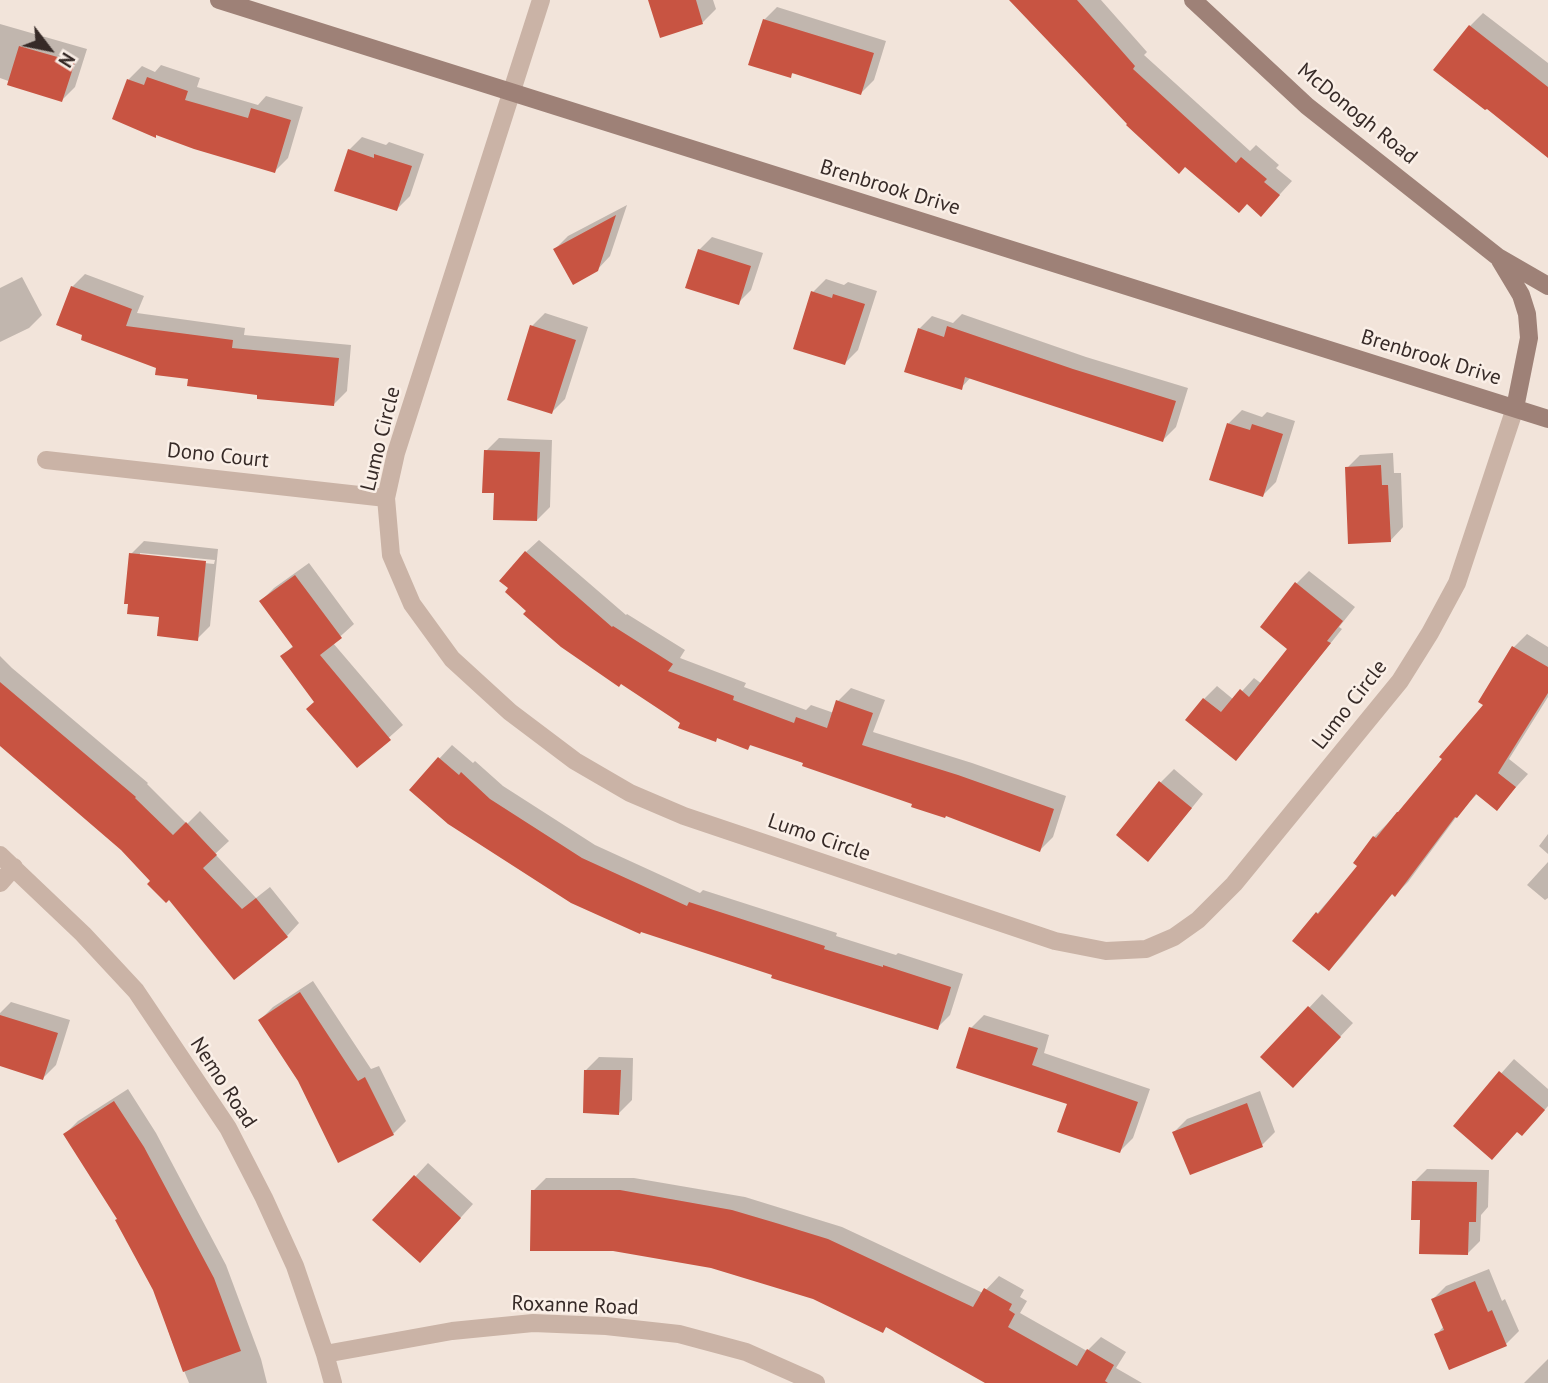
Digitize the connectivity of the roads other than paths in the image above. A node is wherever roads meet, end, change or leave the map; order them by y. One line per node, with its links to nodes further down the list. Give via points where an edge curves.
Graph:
1 (219, 0): 4 (main road, Brenbrook Drive)
2 (541, 0): 4 (street, Lumo Circle)
3 (1193, 0): 5 (main road, McDonogh Road, via 1307,106)
4 (511, 93): 7 (main road, Brenbrook Drive); 10 (street, Lumo Circle, via 396,453)
5 (1498, 257): 6 (main road, McDonogh Road); 7 (main road, McDonogh Road, via 1521,295 1530,338)
6 (1548, 286)
7 (1515, 408): 8 (main road, Brenbrook Drive); 10 (street, Lumo Circle, via 1457,583 1400,681 1234,884 1198,920 1174,937 1146,948 1106,951 1055,941 684,816 630,793 575,761 510,712 452,659 412,604 391,555)
8 (1548, 419)
9 (46, 460): 10 (street, Dono Court)
10 (386, 498)
11 (7, 861): 12 (street); 13 (street, Nemo Road, via 136,992 228,1128 295,1266)
12 (0, 883)
13 (325, 1354): 14 (street, Nemo Road); 15 (street, Roxanne Road, via 479,1328 533,1323 606,1326 679,1334 746,1352)
14 (333, 1383)
15 (816, 1383)

